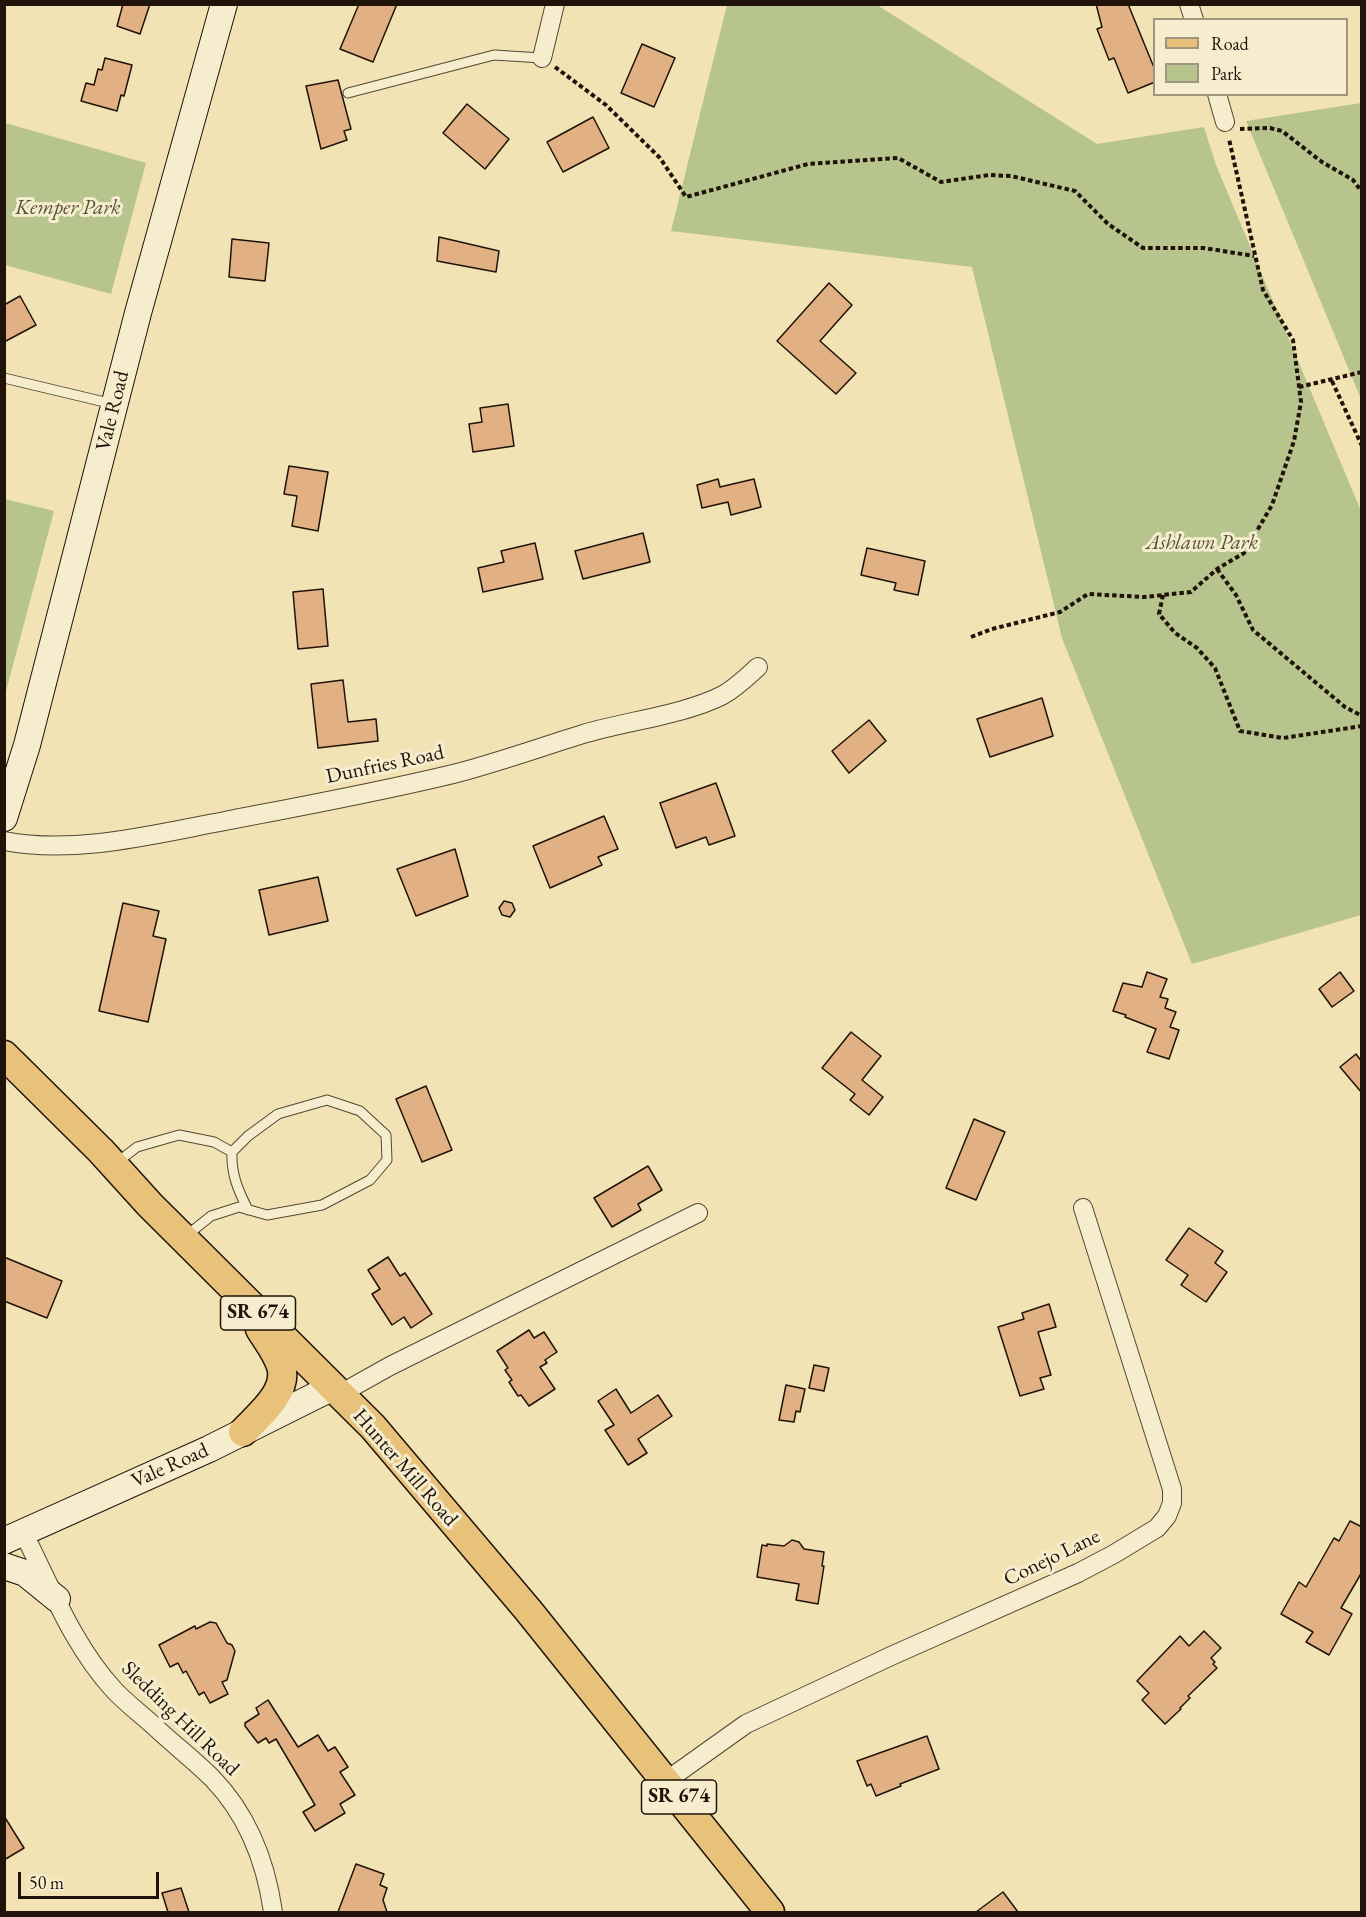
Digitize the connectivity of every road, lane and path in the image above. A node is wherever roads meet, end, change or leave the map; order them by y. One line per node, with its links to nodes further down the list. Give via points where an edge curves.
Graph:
1 (224, 4): 13 (main road, Vale Road)
2 (555, 4): 3 (street)
3 (542, 58): 4 (lane, via 494,56); 8 (path, via 606,105 660,158 686,197 808,164 898,158 941,182 1011,176 1075,191 1108,224 1143,248 1204,248)
4 (348, 93)
5 (1217, 96): 6 (street)
6 (1226, 126): 7 (path, via 1282,131 1353,180); 8 (path)
7 (1362, 192)
8 (1254, 256): 12 (path, via 1263,290 1293,340)
9 (1362, 372): 11 (path)
10 (4, 378): 13 (lane)
11 (1332, 381): 12 (path); 14 (path)
12 (1299, 387): 15 (path, via 1301,402 1294,441 1272,505 1244,554)
13 (114, 404): 21 (main road, Vale Road, via 27,746)
14 (1362, 446)
15 (1217, 569): 16 (path, via 1191,592); 19 (path, via 1236,595 1253,630)
16 (1163, 595): 17 (path, via 1088,594 1060,612); 20 (path, via 1159,614 1215,668 1240,731 1283,738)
17 (971, 637)
18 (758, 667): 22 (street, Dunfries Road, via 745,680 699,705 414,783 115,840 58,846)
19 (1362, 716)
20 (1362, 726)
21 (4, 818)
22 (4, 841)
23 (4, 1055): 25 (main road, Hunter Mill Road / SR 674)
24 (232, 1152): 25 (lane, via 214,1142 179,1135 137,1147); 27 (lane, via 231,1169); 27 (lane, via 278,1114 327,1100 360,1111 386,1135 387,1160 370,1180 322,1205 267,1215)
25 (113, 1165): 29 (main road, Hunter Mill Road / SR 674)
26 (1083, 1208): 36 (street, Conejo Lane, via 1172,1489 1167,1516 1157,1528 1078,1573 746,1724)
27 (248, 1210): 29 (lane, via 239,1207 211,1216)
28 (698, 1213): 31 (street)
29 (183, 1238): 30 (main road, Hunter Mill Road / SR 674)
30 (239, 1293): 31 (main road, Hunter Mill Road / SR 674); 32 (main road, via 278,1359 282,1373 268,1406)
31 (336, 1391): 32 (main road, Vale Road); 36 (main road, Hunter Mill Road / SR 674, via 373,1427 528,1610)
32 (243, 1432): 33 (main road, Vale Road)
33 (14, 1537): 35 (street, Sledding Hill Road)
34 (4, 1566): 35 (main road, via 25,1573)
35 (57, 1599): 37 (street, Sledding Hill Road, via 92,1662 114,1690 212,1779 233,1804 263,1863)
36 (666, 1781): 38 (main road, Hunter Mill Road / SR 674)
37 (273, 1912)
38 (770, 1912)

